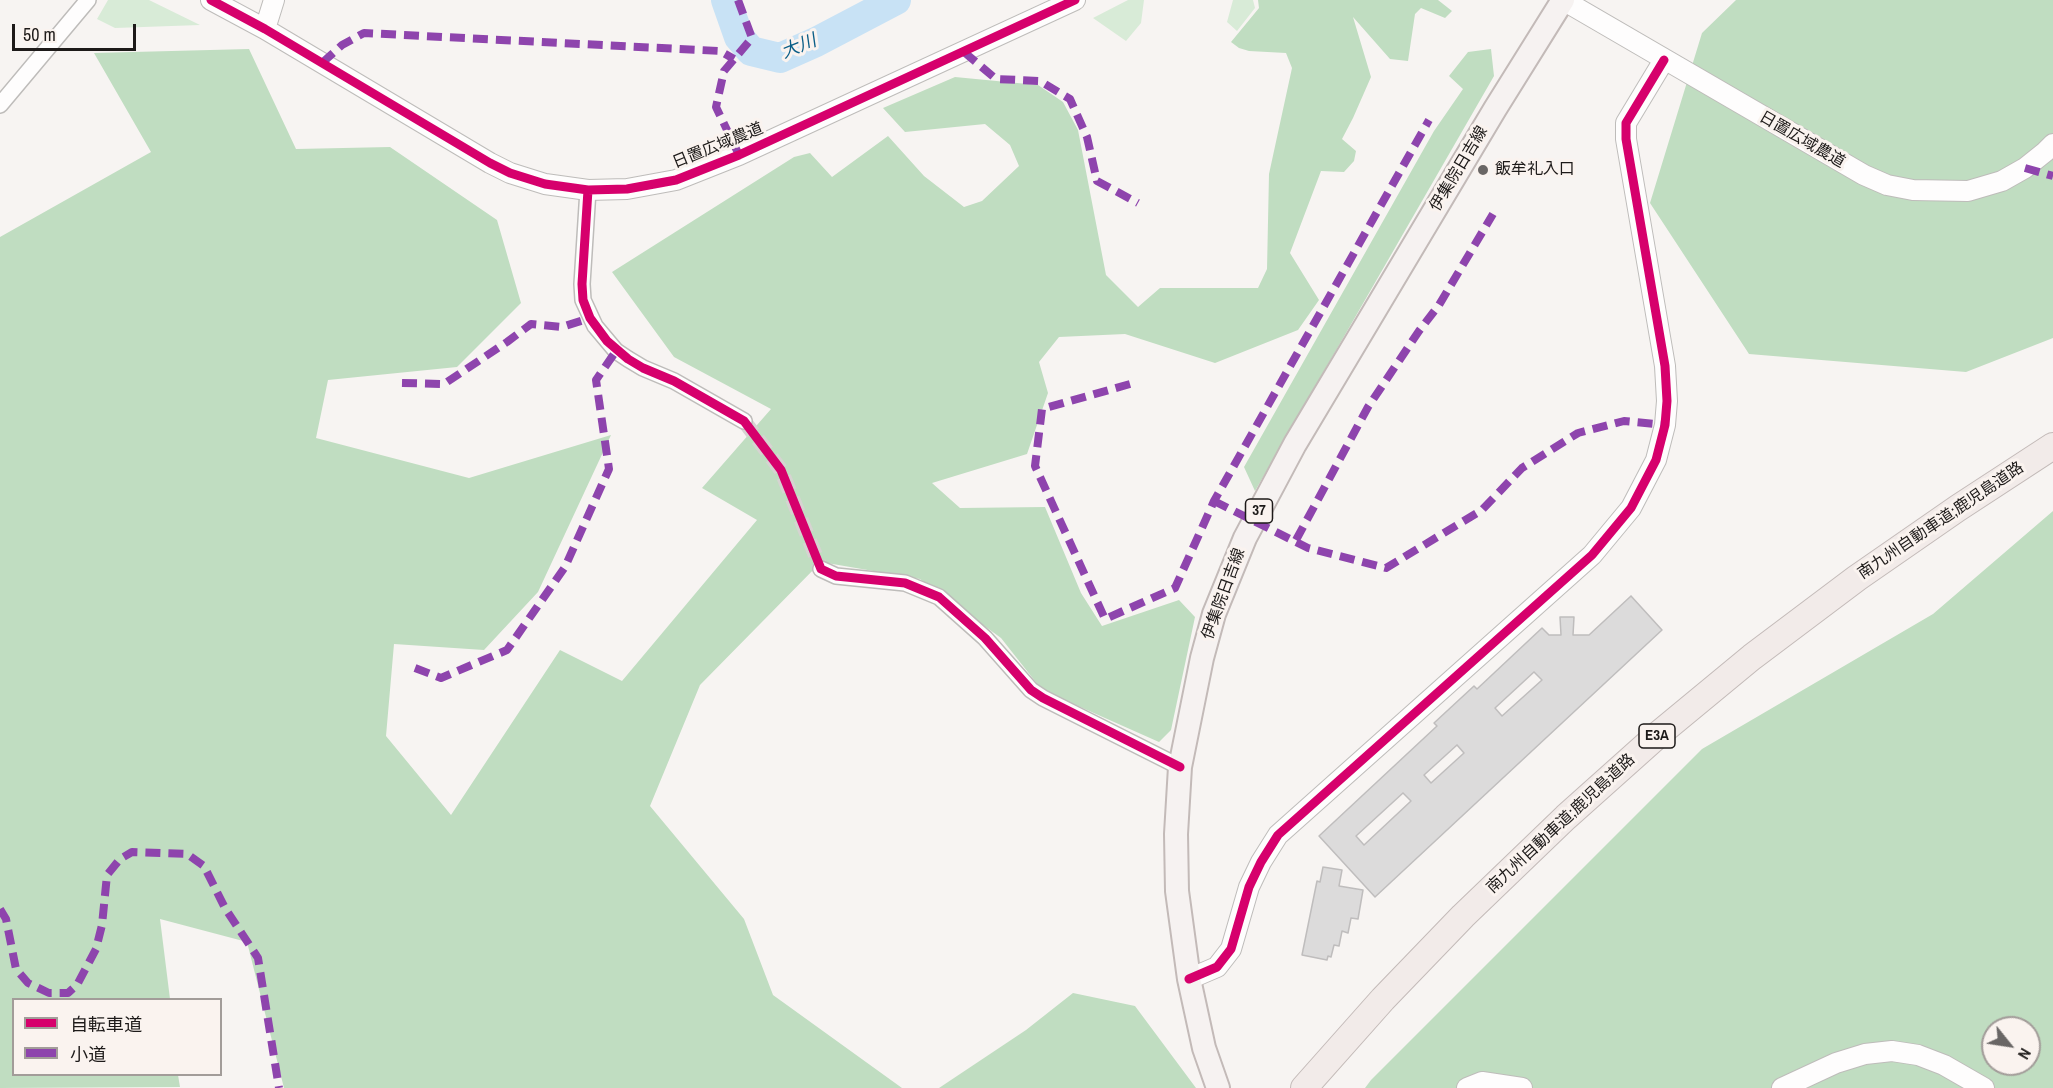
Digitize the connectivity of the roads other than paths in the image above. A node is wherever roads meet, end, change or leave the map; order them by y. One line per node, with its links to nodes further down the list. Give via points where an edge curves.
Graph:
1 (88, 0): 8 (street)
2 (211, 0): 6 (street, 日置広域農道)
3 (274, 0): 6 (street)
4 (1075, 0): 10 (street, 日置広域農道, via 739,155 676,180 627,189)
5 (1563, 0): 7 (street, 日置広域農道); 14 (main road, 伊集院日吉線 / 37, via 1301,434 1245,538 1214,614)
6 (265, 29): 10 (street, 日置広域農道, via 500,168 545,184)
7 (1664, 60): 9 (street, 日置広域農道, via 1887,185 1968,191 2002,181); 15 (street, via 1626,123 1665,366 1667,401 1656,460 1636,499 1593,555 1278,835 1249,887 1231,949 1217,968)
8 (0, 105)
9 (2053, 144)
10 (588, 190): 11 (street, via 582,284 583,300 595,326 628,359)
11 (744, 422)
12 (2053, 446): 16 (highway, 南九州自動車道;鹿児島道路 / E3A, via 1857,578 1660,733 1463,916)
13 (821, 569): 14 (street, via 836,576 905,583 939,597 985,638 1031,690)
14 (1180, 767): 15 (main road, 伊集院日吉線 / 37, via 1177,891)
15 (1189, 980): 17 (main road, 伊集院日吉線 / 37, via 1204,1048)
16 (1306, 1085)
17 (1218, 1088)
18 (1467, 1088): 19 (street, via 1482,1082)
19 (1522, 1088)
20 (1782, 1088): 21 (street, via 1855,1057 1892,1051 1944,1065)
21 (1984, 1088)

